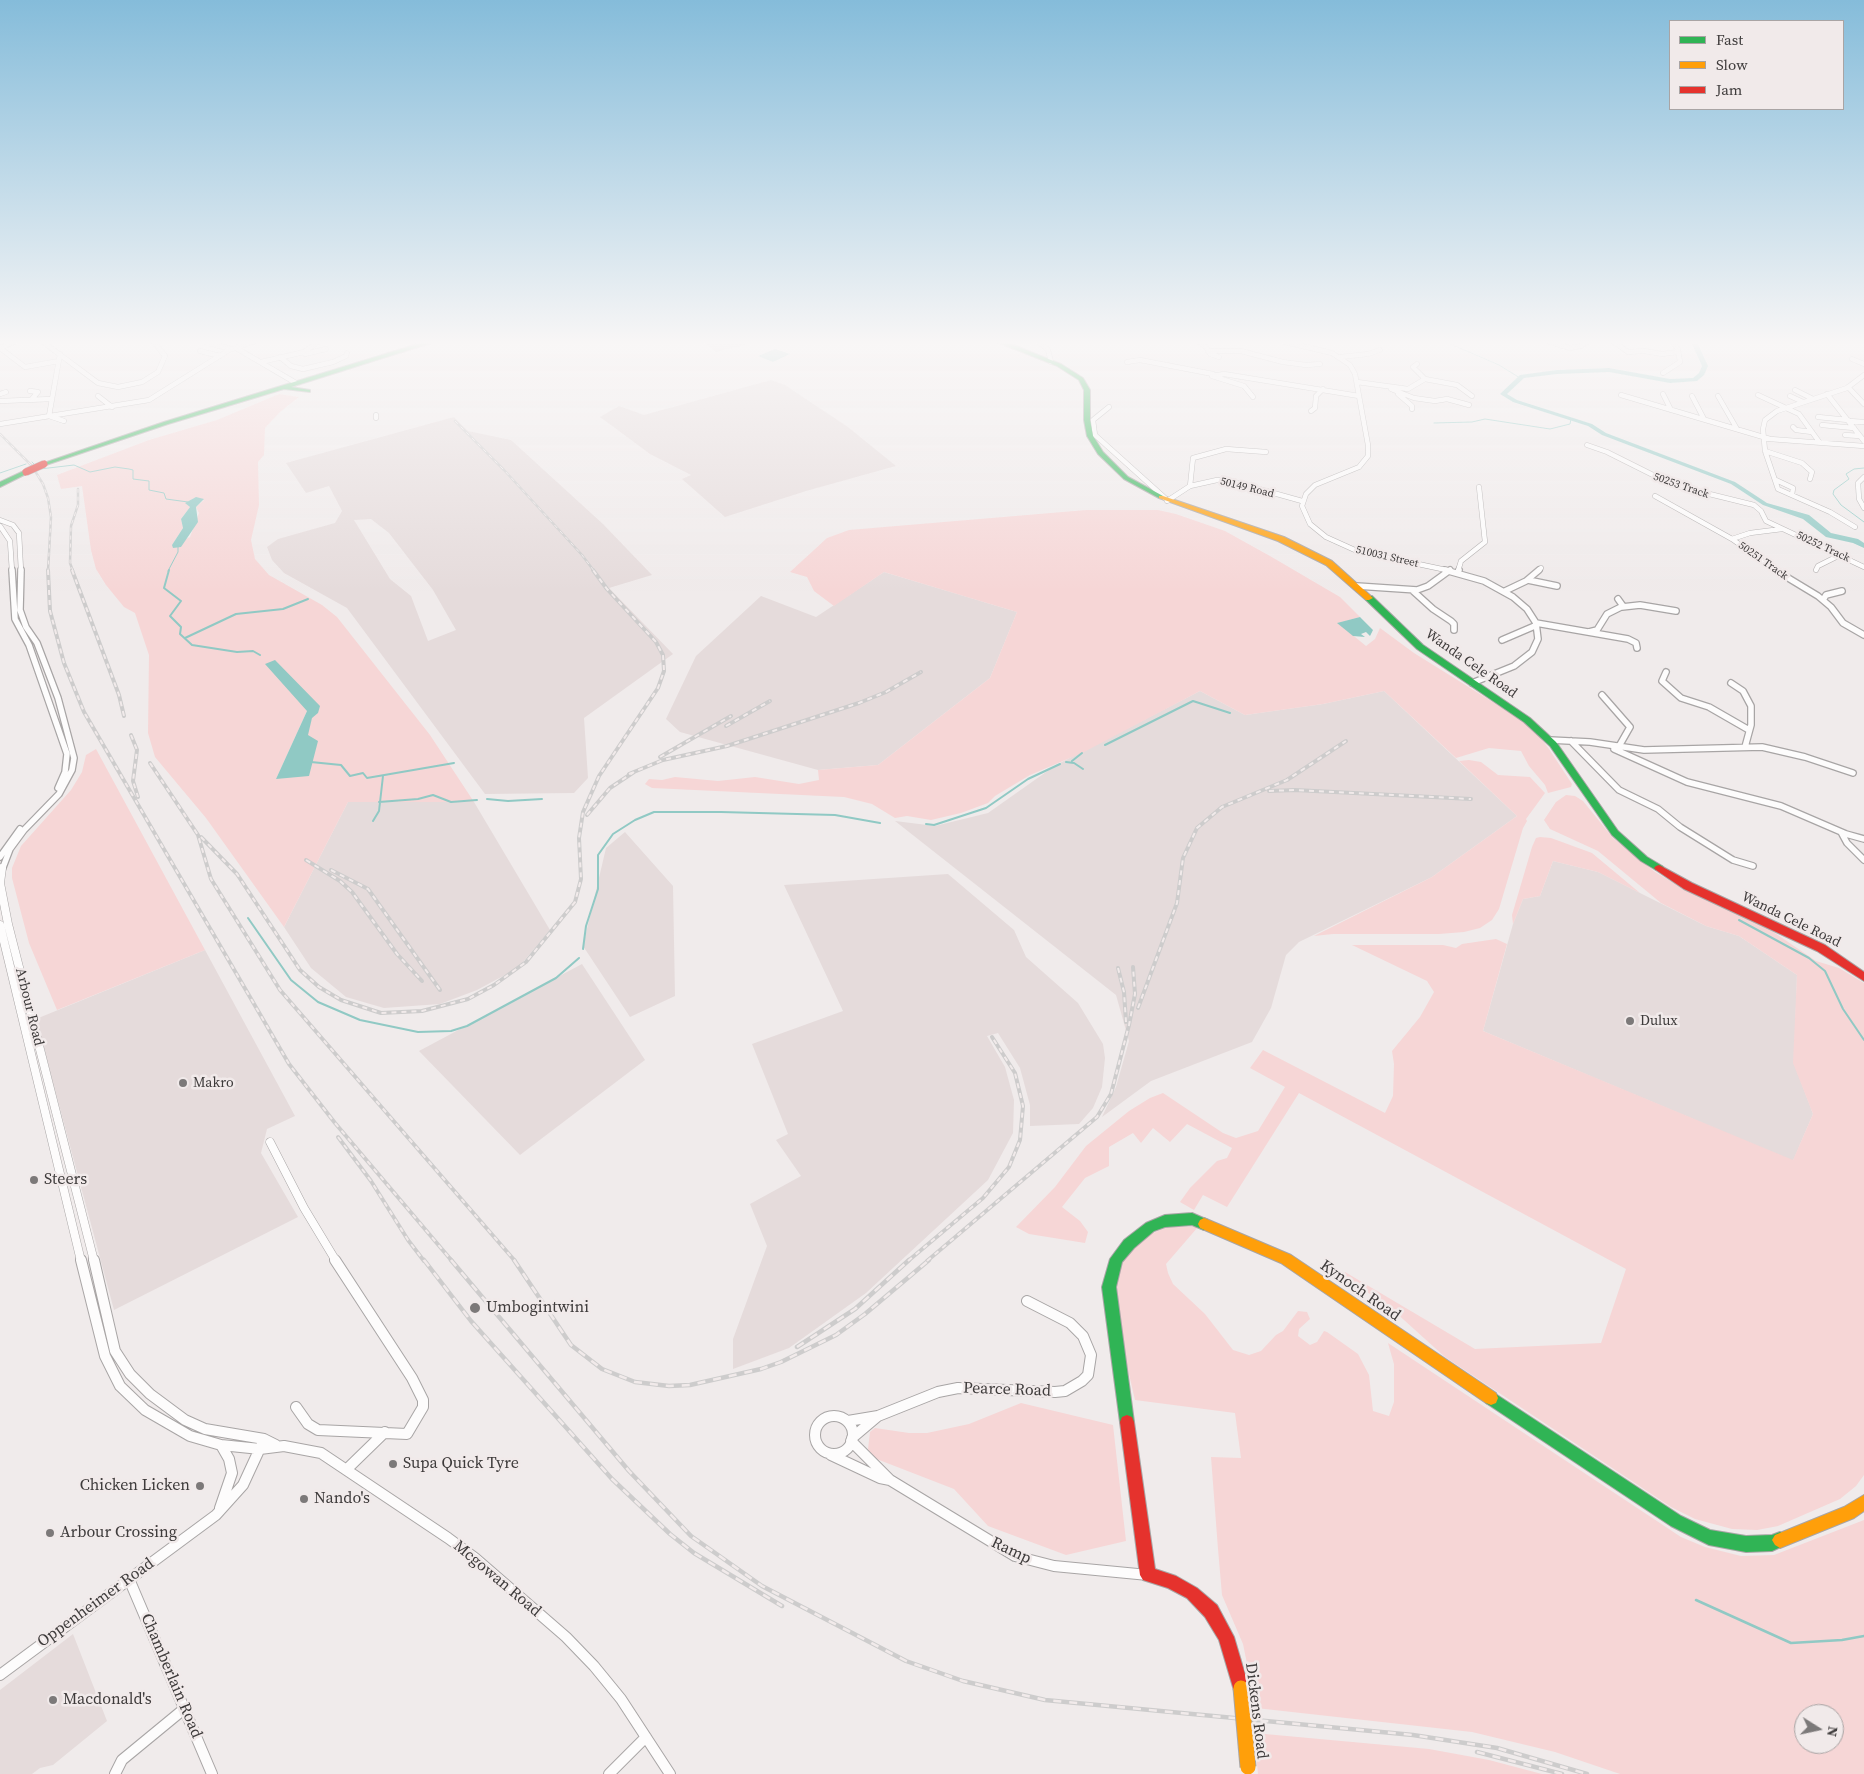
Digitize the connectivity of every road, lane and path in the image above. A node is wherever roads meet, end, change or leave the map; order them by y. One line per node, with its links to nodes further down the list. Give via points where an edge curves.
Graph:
1 (160, 425): 27 (street, bridge, via 44,464)
2 (1088, 425): 32 (street, Wanda Cele Road, via 1100,453 1126,478)
3 (1093, 425): 32 (street, via 1098,440)
4 (1364, 425): 33 (street, via 1368,456 1354,469 1315,485)
5 (1724, 425): 13 (street)
6 (1735, 425): 13 (street)
7 (1764, 425): 17 (street)
8 (1807, 425): 14 (street)
9 (1852, 425): 12 (street)
10 (1822, 426): 12 (street)
11 (1793, 427): 14 (street)
12 (1854, 428): 16 (street)
13 (1738, 429): 17 (street)
14 (1812, 432): 19 (street)
15 (1845, 435): 16 (street)
16 (1860, 436): 18 (street)
17 (1764, 437): 19 (street); 22 (street)
18 (1864, 441)
19 (1820, 443): 21 (street)
20 (1587, 445): 34 (street, 50253 Track, via 1673,485)
21 (1864, 446)
22 (1765, 451): 25 (street, via 1802,463 1813,473); 26 (street)
23 (1266, 452): 28 (street, via 1226,448 1193,458)
24 (1864, 478): 35 (street, via 1858,482 1859,498)
25 (1810, 479)
26 (1776, 480): 30 (street, via 1776,488); 30 (street, via 1793,488)
27 (1, 485)
28 (1190, 486): 32 (street, 50149 Road); 33 (street, 50149 Road, via 1223,480)
29 (1479, 487): 46 (street, via 1485,539 1482,546 1461,561)
30 (1792, 495): 38 (street)
31 (1655, 496): 40 (street, 50251 Track)
32 (1168, 500): 48 (street, Wanda Cele Road, via 1306,550 1329,562)
33 (1302, 501): 44 (street, 510031 Street, via 1310,524 1339,544 1367,554)
34 (1751, 504): 39 (street, 50252 Track, via 1761,511 1764,520)
35 (1864, 508)
36 (0, 520): 54 (street, Arbour Road, via 13,525 19,533 21,546)
37 (0, 526): 54 (street, Arbour Road, via 10,542)
38 (1855, 527)
39 (1782, 529): 40 (street, 50252 Track); 41 (street, 50252 Track)
40 (1732, 539): 55 (street, 50251 Track)
41 (1840, 555): 42 (street, 50252 Track); 45 (street)
42 (1864, 567)
43 (1541, 568): 47 (street)
44 (1450, 570): 46 (street, 510031 Street); 50 (street, via 1428,586)
45 (1816, 570)
46 (1458, 572): 51 (street, 510031 Street)
47 (1528, 580): 49 (street); 51 (street)
48 (1357, 586): 50 (street); 65 (street, Wanda Cele Road, via 1420,647)
49 (1557, 586)
50 (1412, 590): 59 (street, via 1451,620)
51 (1505, 591): 58 (street, 510031 Street, via 1527,609)
52 (1842, 591): 55 (street, via 1826,595)
53 (1618, 599): 56 (street)
54 (16, 600): 76 (street, Arbour Road, via 15,619 35,662 64,744 67,763 54,794 11,839); 88 (street, Arbour Road, via 59,701 74,758 72,770 59,794 10,849 0,883 116,1351 130,1374 180,1417 205,1429)
55 (1823, 600): 61 (street, 50251 Track, via 1843,623)
56 (1622, 607): 57 (street, via 1640,605); 60 (street, via 1607,614 1597,630)
57 (1676, 611)
58 (1536, 624): 60 (street); 62 (street); 65 (street, via 1536,646 1522,662)
59 (1454, 630)
60 (1586, 632): 63 (street, via 1631,640)
61 (1864, 635)
62 (1502, 640)
63 (1637, 648)
64 (1666, 672): 68 (street, via 1662,681 1681,698 1708,707)
65 (1472, 682): 69 (street, Wanda Cele Road)
66 (1731, 683): 68 (street, via 1743,691 1750,702 1752,717)
67 (1602, 694): 72 (street, via 1630,728)
68 (1749, 730): 71 (street)
69 (1550, 740): 70 (street); 80 (street, Wanda Cele Road, via 1607,823 1644,859 1688,886 1821,948)
70 (1571, 741): 72 (street); 78 (street, via 1614,786 1658,809 1680,827 1733,860)
71 (1745, 747): 72 (street); 73 (street, via 1784,751)
72 (1615, 748): 74 (street, via 1686,782 1781,806)
73 (1853, 773)
74 (1841, 832): 75 (street); 77 (street)
75 (1864, 839)
76 (0, 857)
77 (1864, 860)
78 (1753, 866)
79 (0, 925): 89 (street, Arbour Road, via 61,1184 111,1372 120,1386 157,1418 190,1436)
80 (1864, 976)
81 (270, 1142): 86 (street, via 313,1224 423,1400 422,1413 407,1434)
82 (1027, 1301): 84 (street, Pearce Road, via 1070,1323 1083,1336 1091,1355 1088,1375 1082,1381 1065,1391 1055,1392 958,1388 938,1392)
83 (296, 1407): 86 (street, via 308,1424 318,1430)
84 (878, 1416): 85 (street, Pearce Road); 87 (street, Pearce Road)
85 (848, 1421): 87 (street, via 853,1432); 90 (street, via 838,1415 831,1416 824,1418 816,1428 816,1442 824,1452)
86 (385, 1432): 91 (street)
87 (852, 1440): 90 (street, via 844,1450); 92 (street, Ramp)
88 (262, 1444): 89 (street, Arbour Road); 91 (street, Mcgowan Road, via 304,1448 321,1453); 94 (street, Oppenheimer Road, via 243,1485)
89 (221, 1445): 94 (street, via 232,1473)
90 (831, 1454): 92 (street, Ramp)
91 (347, 1469): 99 (street, Mcgowan Road, via 474,1558 566,1637 621,1699)
92 (890, 1480): 95 (street, Ramp, via 1015,1556 1054,1566)
93 (1864, 1502): 95 (street, Kynoch Road, via 1849,1513 1772,1543 1746,1544 1710,1537 1676,1521 1286,1259 1208,1224 1180,1219 1150,1227 1128,1244 1116,1259 1111,1273 1110,1287)
94 (216, 1515): 96 (street, Oppenheimer Road)
95 (1148, 1575): 100 (street, Dickens Road, bridge, via 1171,1581 1192,1593 1211,1611 1226,1637 1241,1688)
96 (129, 1579): 97 (street, Oppenheimer Road); 98 (street, Chamberlain Road)
97 (0, 1674)
98 (184, 1709): 101 (street, via 122,1760); 102 (street, Chamberlain Road)
99 (646, 1737): 103 (street); 104 (street, Mcgowan Road)
100 (1248, 1771)
101 (115, 1774)
102 (212, 1774)
103 (609, 1774)
104 (670, 1774)

